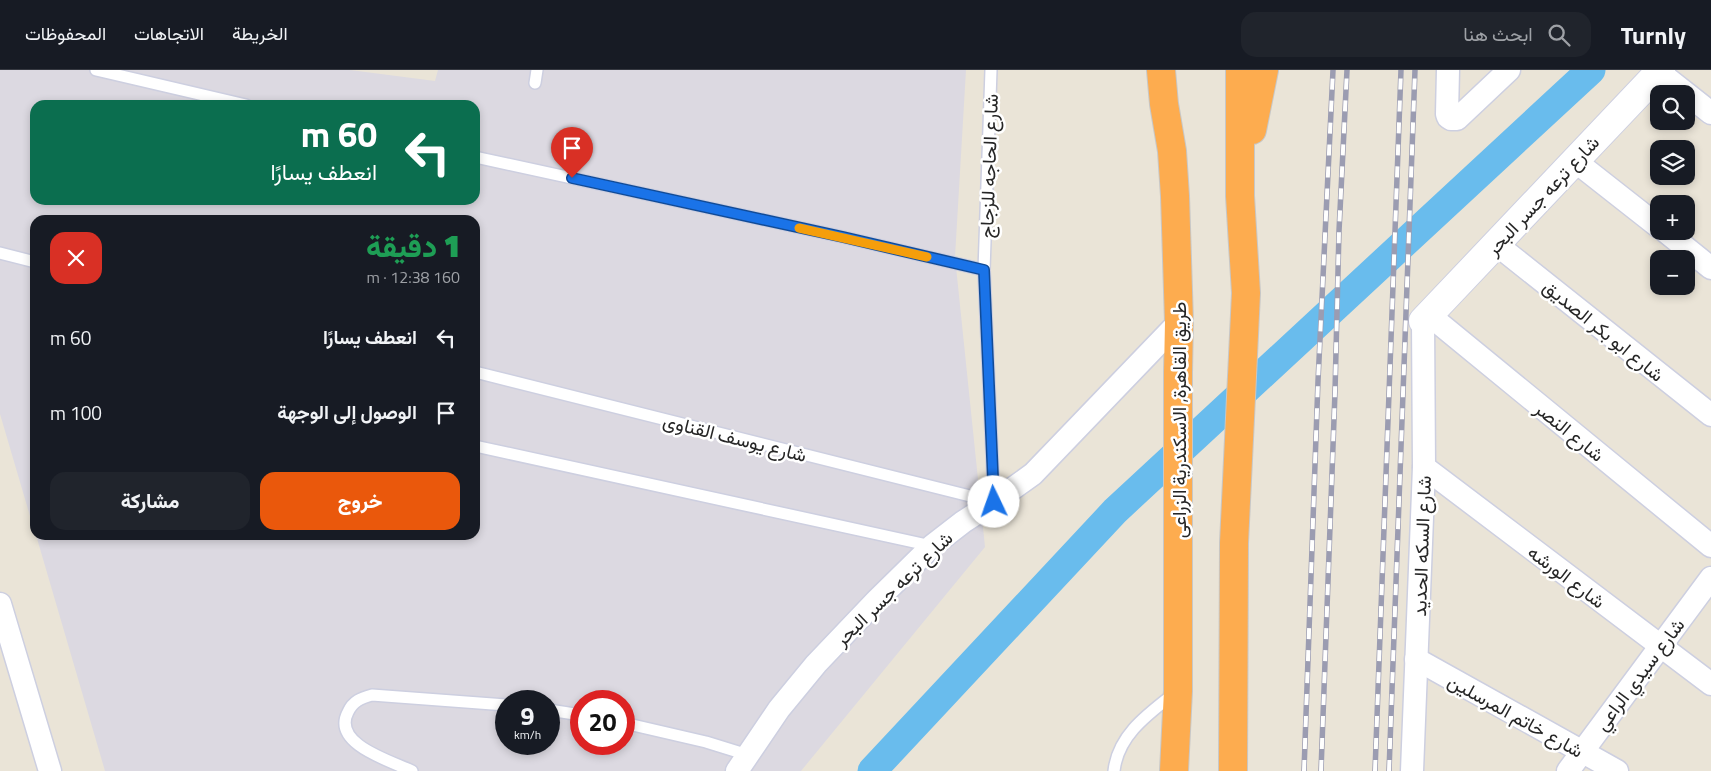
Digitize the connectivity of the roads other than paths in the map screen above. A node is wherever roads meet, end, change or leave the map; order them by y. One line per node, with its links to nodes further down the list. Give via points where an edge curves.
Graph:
1 (96, 70): 11 (lane)
2 (537, 70): 10 (lane)
3 (991, 70): 22 (lane, شارع الحاجه للزجاج)
4 (1161, 70): 24 (highway, طريق القاهرة, الاسكندرية الزراعى, via 1174,187)
5 (1240, 70): 15 (highway)
6 (1264, 70): 15 (highway)
7 (1448, 70): 8 (street, via 1447,114 1450,119 1457,119)
8 (1509, 70)
9 (1660, 71): 12 (street); 14 (street, شارع ترعه جسر البحر)
10 (535, 83)
11 (225, 100)
12 (1711, 113)
13 (480, 158): 22 (lane)
14 (1575, 161): 16 (street); 18 (street, شارع ترعه جسر البحر)
15 (1240, 196): 46 (highway, via 1246,293 1234,543)
16 (1650, 220)
17 (1676, 240): 21 (street)
18 (1496, 244): 23 (street, شارع ترعه جسر البحر); 26 (street, شارع ابو بكر الصديق)
19 (0, 253): 20 (lane)
20 (30, 261)
21 (1711, 268)
22 (984, 270): 29 (lane, شارع الحاجه للزجاج)
23 (1426, 318): 28 (street, شارع السكه الحديد); 31 (street, شارع النصر)
24 (1180, 322): 29 (street, شارع ترعه جسر البحر, via 1033,474); 37 (highway, طريق القاهرة, الاسكندرية الزراعى)
25 (480, 373): 29 (lane, شارع يوسف القناوى)
26 (1711, 415)
27 (480, 447): 30 (lane)
28 (1424, 467): 34 (street, شارع الورشه); 35 (street, شارع السكه الحديد)
29 (994, 502): 30 (street, شارع ترعه جسر البحر)
30 (932, 546): 41 (street, شارع ترعه جسر البحر, via 816,664 779,709)
31 (1711, 546)
32 (1711, 578): 34 (street, شارع سيدي الراعي)
33 (0, 604): 42 (street)
34 (1660, 646): 36 (street, شارع الورشه); 40 (street, شارع سيدي الراعي)
35 (1416, 659): 40 (street, شارع خاتم المرسلين); 47 (street, شارع السكه الحديد)
36 (1711, 684)
37 (1178, 691): 44 (lane, via 1134,726 1122,744); 45 (highway, طريق القاهرة, الاسكندرية الزراعى)
38 (495, 704): 43 (lane, via 372,695 352,705 346,715 345,727 350,738 358,746)
39 (635, 726): 41 (lane, via 689,738)
40 (1581, 751): 48 (street, شارع سيدي الراعي); 49 (street, شارع خاتم المرسلين)
41 (742, 763)
42 (50, 771)
43 (412, 771)
44 (1114, 771)
45 (1174, 771)
46 (1233, 771)
47 (1412, 771)
48 (1568, 771)
49 (1616, 771)

